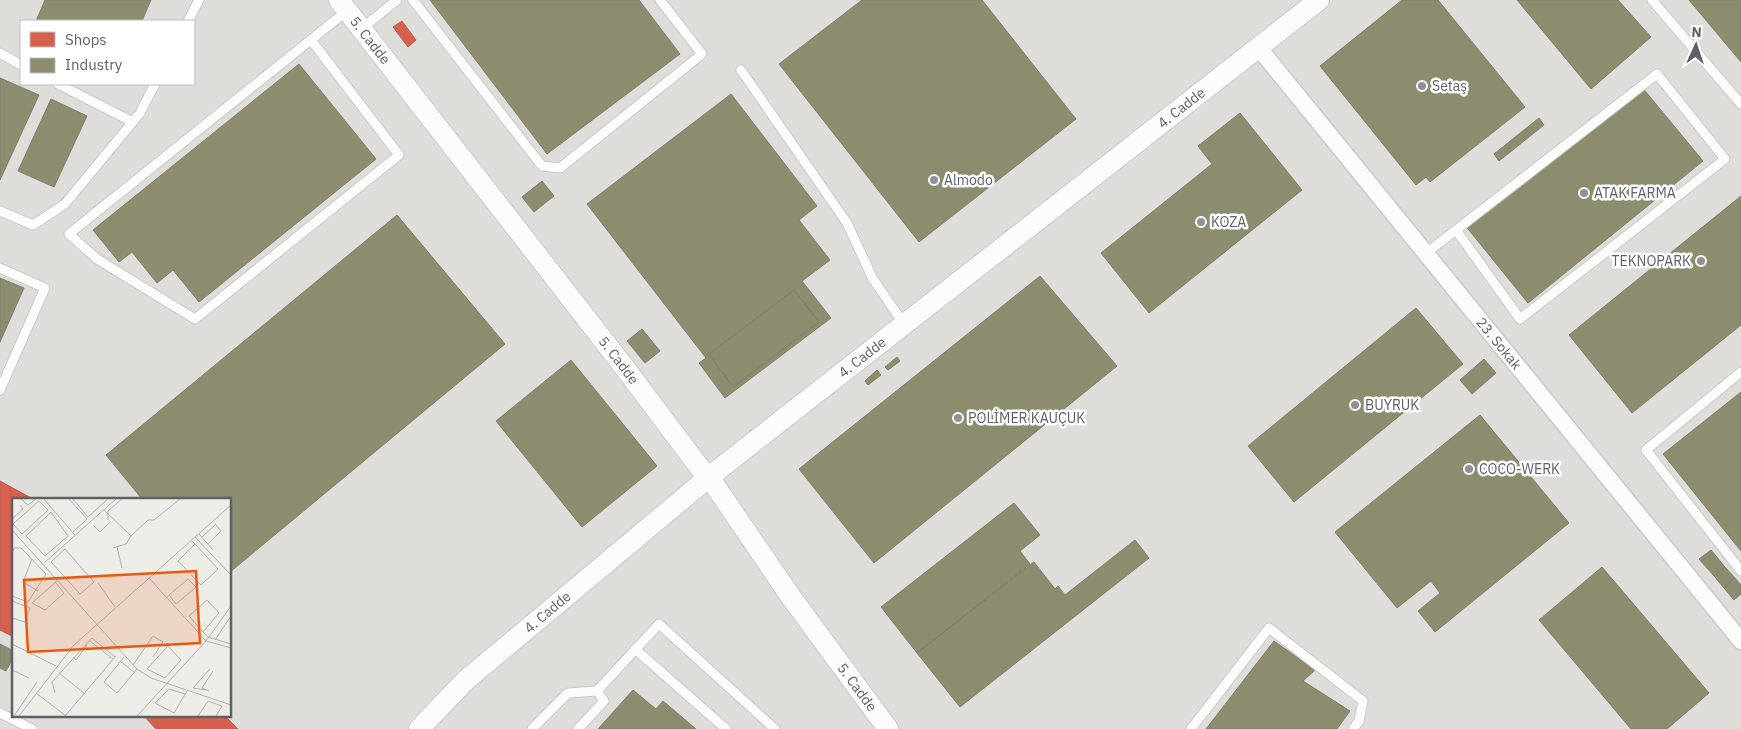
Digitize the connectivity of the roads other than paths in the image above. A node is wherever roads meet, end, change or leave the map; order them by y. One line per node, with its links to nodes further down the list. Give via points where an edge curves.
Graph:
1 (199, 0): 8 (lane)
2 (397, 0): 9 (lane)
3 (413, 0): 4 (lane, via 542,166 560,168 702,54)
4 (660, 0)
5 (1319, 0): 11 (street, 4. Cadde)
6 (1652, 0): 17 (lane)
7 (343, 6): 9 (street, 5. Cadde); 10 (lane)
8 (189, 20)
9 (361, 29): 26 (street, 5. Cadde)
10 (311, 40): 10 (lane, via 241,96 69,234 97,259 195,319 210,307 399,154)
11 (1258, 47): 21 (street, 23. Sokak); 23 (street, 4. Cadde)
12 (0, 53): 13 (lane)
13 (20, 64)
14 (741, 70): 23 (lane, via 848,223 872,279)
15 (60, 85): 18 (lane)
16 (154, 85): 18 (lane)
17 (1741, 104)
18 (133, 122): 19 (lane, via 65,204 33,225)
19 (0, 211)
20 (1456, 230): 20 (lane, via 1520,320 1725,159 1657,74); 21 (lane)
21 (1426, 253): 28 (street, 23. Sokak)
22 (0, 268): 25 (lane, via 45,288)
23 (904, 324): 26 (street, 4. Cadde)
24 (1741, 372): 27 (lane, via 1646,450)
25 (0, 390)
26 (709, 477): 33 (street, 4. Cadde, via 466,680); 38 (street, 5. Cadde, via 791,597)
27 (1741, 571)
28 (1741, 641)
29 (635, 650): 30 (lane); 36 (lane); 37 (lane, via 659,624)
30 (596, 691): 34 (lane, via 568,693); 35 (lane, via 604,701)
31 (0, 713): 32 (lane)
32 (32, 729)
33 (419, 729)
34 (532, 729)
35 (578, 729)
36 (726, 729)
37 (776, 729)
38 (888, 729)
39 (1192, 729): 40 (lane, via 1269,628 1363,701 1359,721)
40 (1353, 729)

